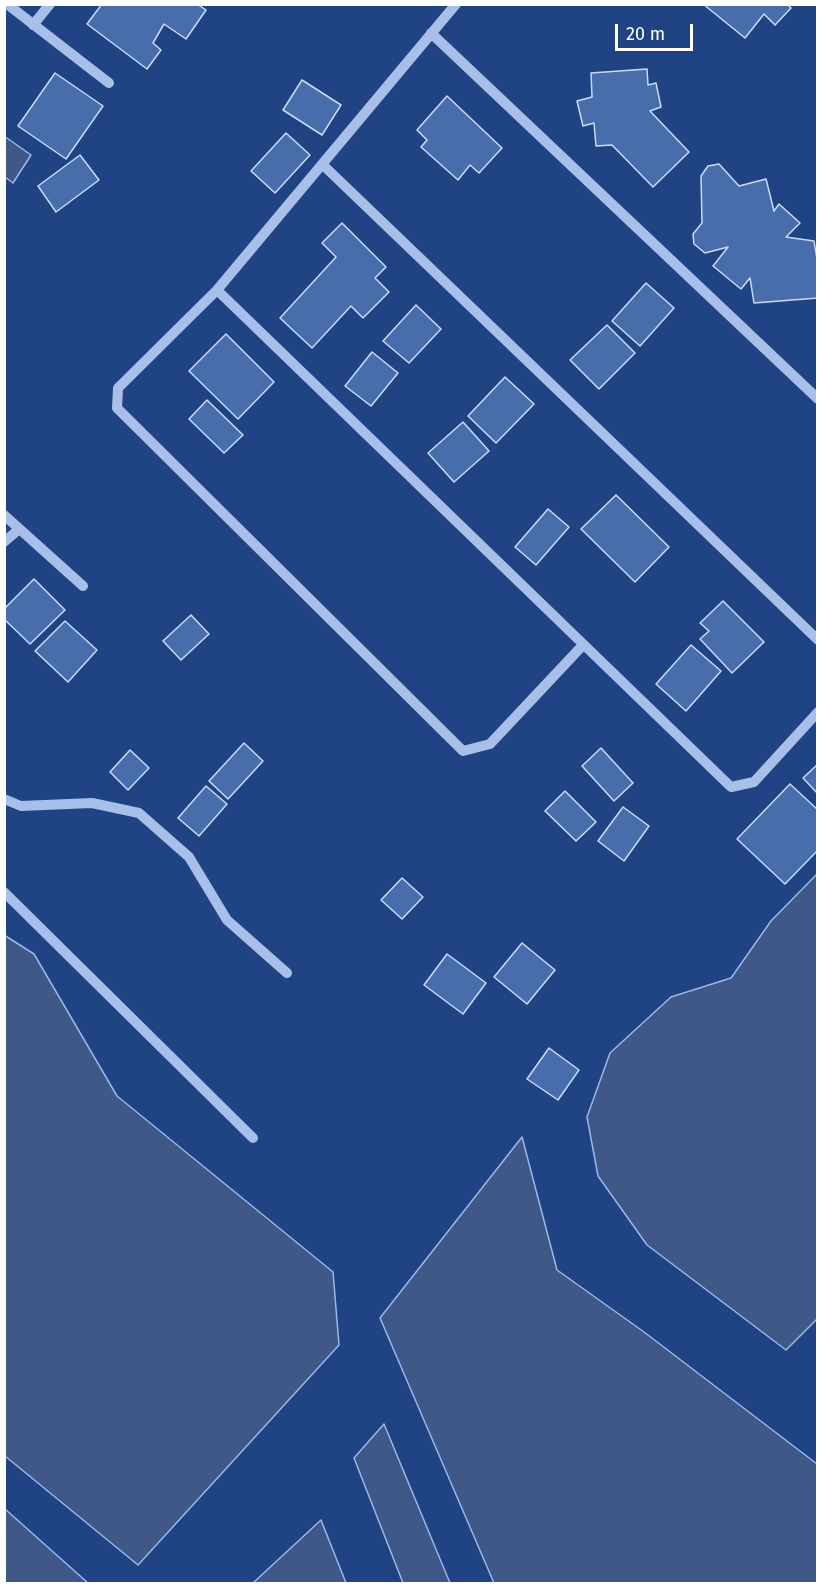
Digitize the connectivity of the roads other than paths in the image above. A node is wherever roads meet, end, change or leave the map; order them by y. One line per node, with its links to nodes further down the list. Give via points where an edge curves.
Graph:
1 (7, 4): 4 (street)
2 (50, 4): 4 (street)
3 (456, 4): 5 (street)
4 (33, 25): 6 (street)
5 (431, 33): 7 (street); 9 (street)
6 (108, 83)
7 (322, 165): 8 (street); 14 (street)
8 (217, 290): 15 (street); 15 (street, via 118,388 117,408 463,752 490,744)
9 (818, 399)
10 (4, 515): 11 (street)
11 (18, 530): 12 (street); 13 (street)
12 (4, 542)
13 (83, 586)
14 (818, 640)
15 (583, 645): 16 (street, via 731,787 754,782)
16 (818, 712)
17 (4, 799): 19 (street, via 21,806 92,803 139,813 189,857 227,920)
18 (4, 892): 20 (street)
19 (288, 973)
20 (253, 1138)

